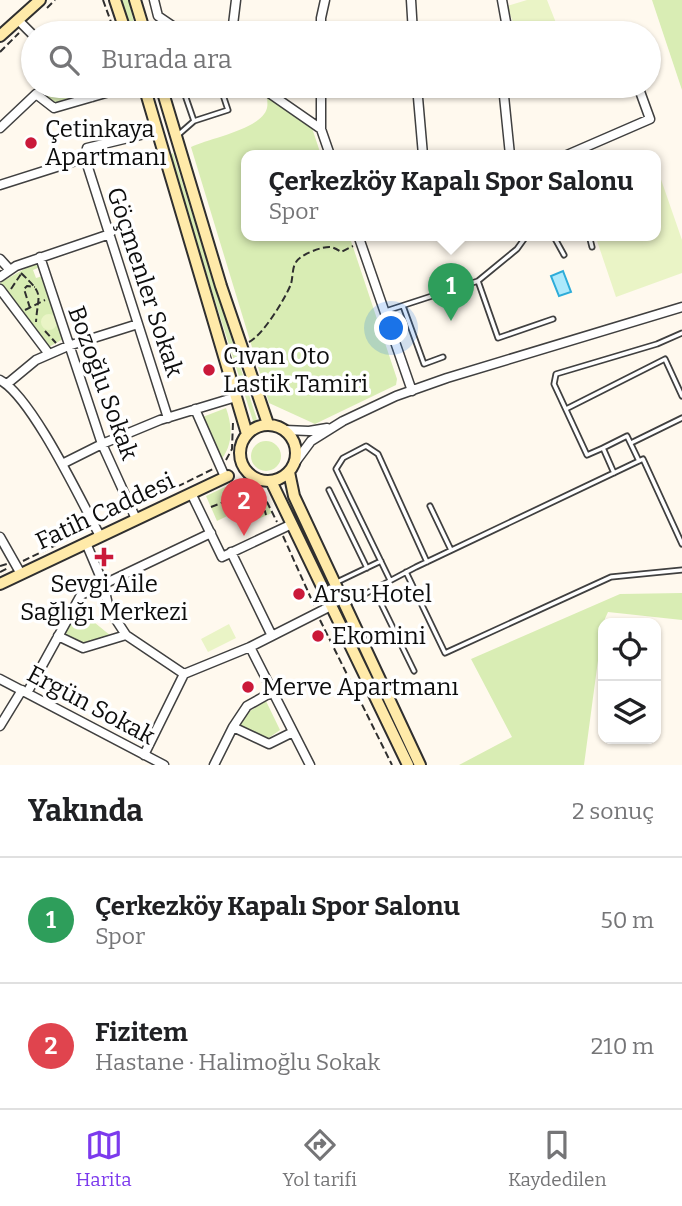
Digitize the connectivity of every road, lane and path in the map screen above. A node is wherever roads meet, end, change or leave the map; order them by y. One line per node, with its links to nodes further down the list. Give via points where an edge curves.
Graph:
1 (40, 0): 18 (main road)
2 (103, 0): 10 (path)
3 (115, 0): 11 (main road)
4 (135, 0): 12 (main road)
5 (155, 0): 13 (street, via 158,16)
6 (236, 0): 14 (street)
7 (325, 0): 15 (street)
8 (411, 0): 16 (street)
9 (502, 0): 17 (street)
10 (111, 21)
11 (122, 21)
12 (141, 21)
13 (165, 21)
14 (233, 21)
15 (321, 21)
16 (412, 21)
17 (506, 21)
18 (15, 22): 19 (street); 20 (street); 21 (main road)
19 (21, 26)
20 (0, 27)
21 (0, 36)
22 (32, 98): 35 (street)
23 (41, 98): 24 (street, via 54,108)
24 (89, 98)
25 (147, 98): 37 (main road)
26 (164, 98): 38 (main road)
27 (186, 98): 34 (lane)
28 (224, 98): 34 (lane, via 228,110)
29 (277, 98): 36 (street)
30 (321, 98): 36 (street)
31 (418, 98): 40 (street)
32 (504, 98): 41 (street)
33 (642, 98): 42 (street, via 650,119)
34 (194, 121): 38 (lane)
35 (0, 128)
36 (321, 128): 39 (street)
37 (157, 131): 38 (main road); 43 (main road); 44 (street, via 87,148)
38 (176, 136): 43 (main road); 84 (main road)
39 (328, 150)
40 (423, 150)
41 (509, 150)
42 (579, 150)
43 (164, 151): 79 (main road)
44 (85, 158): 45 (street); 46 (street, Göçmenler Sokak)
45 (0, 185)
46 (110, 234): 54 (street); 70 (street, Göçmenler Sokak)
47 (355, 241): 72 (path, via 341,252 330,247 298,258 283,300 262,331)
48 (361, 241): 68 (street)
49 (523, 241): 58 (lane)
50 (557, 241): 53 (lane)
51 (591, 241): 52 (lane)
52 (593, 247)
53 (565, 255)
54 (40, 257): 56 (street); 62 (street, Bozoğlu Sokak)
55 (0, 259): 56 (street)
56 (16, 270): 57 (street); 59 (path); 61 (path)
57 (0, 278)
58 (478, 281): 64 (lane); 69 (lane, via 498,338)
59 (36, 287): 63 (path); 66 (path, via 24,289)
60 (0, 289): 67 (street)
61 (11, 289)
62 (52, 296): 63 (path); 73 (street, Bozoğlu Sokak)
63 (39, 304): 66 (path); 73 (path, via 38,327)
64 (403, 306): 68 (lane); 75 (lane, via 424,364)
65 (682, 307): 77 (street)
66 (30, 308): 67 (path)
67 (21, 309): 74 (street)
68 (384, 312): 77 (street)
69 (553, 319)
70 (138, 324): 73 (street); 82 (street, Göçmenler Sokak)
71 (682, 333): 81 (lane, via 556,374 554,384)
72 (248, 342)
73 (65, 348): 74 (street); 89 (street, Bozoğlu Sokak)
74 (49, 354): 76 (street)
75 (443, 357)
76 (3, 382): 93 (street, via 19,396)
77 (412, 391): 85 (street)
78 (682, 396): 81 (lane, via 665,359)
79 (236, 397): 80 (street); 87 (main road)
80 (195, 409): 82 (street); 97 (street)
81 (566, 409): 90 (lane, via 587,455)
82 (168, 418): 89 (street)
83 (682, 418): 88 (lane)
84 (268, 424): 86 (main road); 87 (main road)
85 (333, 427): 86 (street); 94 (street, via 311,440)
86 (285, 430): 94 (main road, via 296,446)
87 (247, 434): 91 (main road)
88 (631, 443): 90 (lane, via 628,436); 92 (lane)
89 (102, 444): 93 (street); 108 (street, Bozoğlu Sokak)
90 (603, 448): 95 (lane)
91 (240, 449): 96 (main road, via 243,466); 97 (main road)
92 (639, 461): 95 (lane); 115 (lane, via 643,459)
93 (62, 464): 112 (street)
94 (291, 468): 98 (main road); 126 (main road, via 294,496)
95 (614, 472): 116 (lane)
96 (255, 478): 97 (main road); 98 (main road)
97 (228, 479): 99 (path); 101 (main road, Fatih Caddesi)
98 (271, 481): 109 (main road)
99 (240, 486): 102 (path); 110 (path, via 263,494)
100 (329, 490): 120 (lane)
101 (191, 493): 108 (main road, Fatih Caddesi); 111 (street)
102 (244, 497): 103 (path); 105 (path); 106 (path); 107 (path, via 262,501)
103 (242, 504)
104 (430, 506): 116 (lane)
105 (211, 507)
106 (253, 512)
107 (266, 515)
108 (136, 519): 112 (main road, Fatih Caddesi)
109 (292, 524): 110 (street); 130 (main road)
110 (281, 530): 117 (street); 131 (path)
111 (211, 534): 117 (street, via 222,557); 125 (street)
112 (100, 536): 114 (main road, Fatih Caddesi)
113 (0, 537): 123 (street)
114 (86, 543): 123 (main road, Fatih Caddesi); 125 (street)
115 (682, 544)
116 (451, 550): 119 (lane)
117 (231, 552): 134 (street)
118 (381, 561): 119 (lane, via 336,469 342,458 366,446 378,454); 120 (lane); 124 (lane)
119 (427, 562): 122 (lane)
120 (367, 568): 126 (lane)
121 (682, 570): 122 (lane, via 611,577 445,653)
122 (406, 572): 124 (lane)
123 (21, 574): 127 (main road, Fatih Caddesi)
124 (390, 580): 128 (lane)
125 (103, 583): 132 (street, via 108,609); 133 (street, via 81,595)
126 (333, 583): 129 (main road)
127 (0, 584)
128 (374, 589): 129 (lane); 136 (lane)
129 (344, 605): 150 (main road)
130 (331, 606): 131 (street); 149 (main road)
131 (317, 613): 134 (street); 148 (path)
132 (126, 635): 133 (street, via 83,648); 137 (street)
133 (58, 636): 139 (street)
134 (272, 636): 135 (street)
135 (250, 647): 137 (street); 140 (street)
136 (414, 671)
137 (184, 674): 144 (street)
138 (0, 678): 139 (street, Ergün Sokak)
139 (25, 691): 141 (street); 144 (street, Ergün Sokak)
140 (272, 692): 142 (street, via 247,706); 143 (street)
141 (0, 726)
142 (233, 727): 143 (street, via 269,744); 146 (street)
143 (293, 732): 147 (street)
144 (144, 755): 145 (street, Ergün Sokak)
145 (161, 764)
146 (214, 765)
147 (310, 765)
148 (392, 765)
149 (408, 765)
150 (420, 765)

